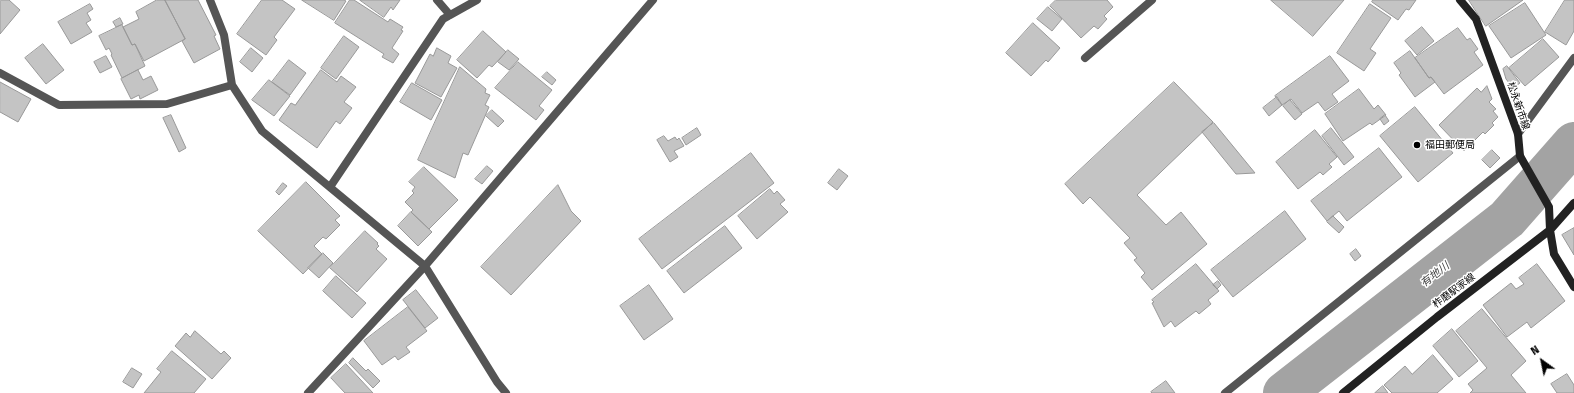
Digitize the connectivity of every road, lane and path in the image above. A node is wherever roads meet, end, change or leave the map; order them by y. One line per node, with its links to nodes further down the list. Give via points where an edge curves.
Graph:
1 (210, 0): 11 (street, via 224,35)
2 (437, 0): 7 (street)
3 (477, 0): 7 (street)
4 (653, 0): 17 (street)
5 (1152, 0): 8 (street)
6 (1460, 0): 12 (main road, 松永新市線, via 1476,19)
7 (450, 15): 14 (street, via 443,19)
8 (1085, 58)
9 (1574, 58): 12 (street)
10 (0, 73): 11 (street, via 59,105 168,104)
11 (232, 85): 14 (street, via 262,131)
12 (1518, 134): 13 (main road, 松永新市線)
13 (1520, 156): 16 (main road, 松永新市線, via 1549,207); 21 (street)
14 (330, 187): 17 (street)
15 (1574, 203): 16 (main road, 柞磨駅家線)
16 (1550, 230): 18 (main road, 松永新市線, via 1554,254); 22 (main road, 柞磨駅家線)
17 (425, 266): 19 (street); 20 (street)
18 (1574, 287)
19 (308, 393)
20 (506, 393)
21 (1225, 393)
22 (1342, 393)

